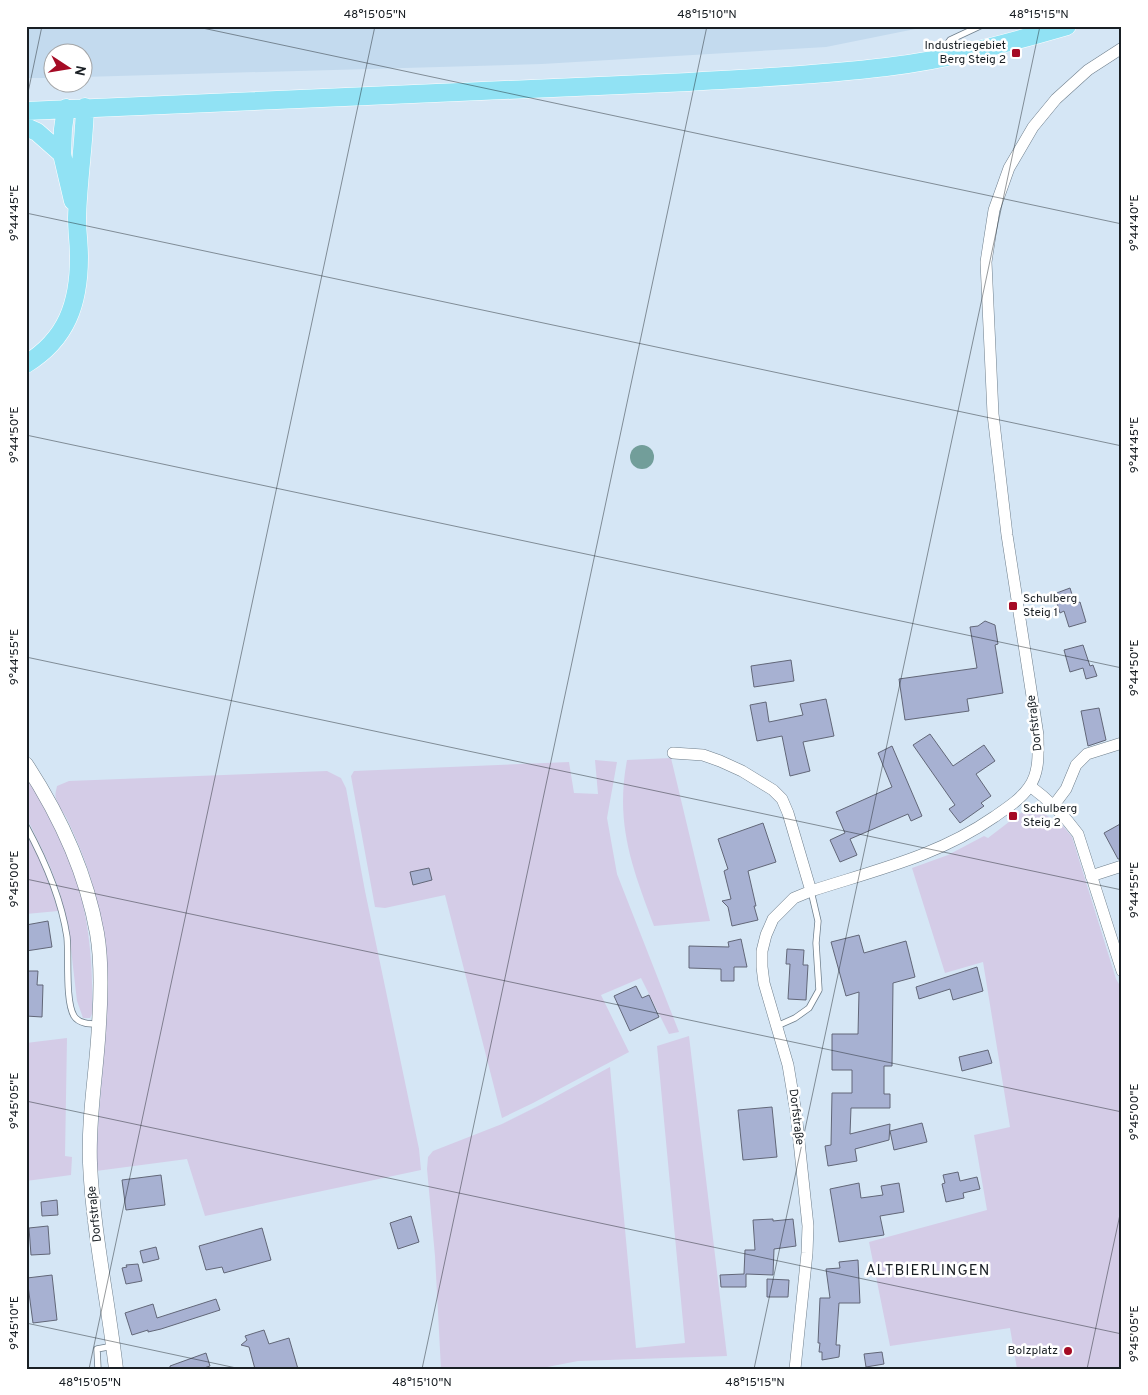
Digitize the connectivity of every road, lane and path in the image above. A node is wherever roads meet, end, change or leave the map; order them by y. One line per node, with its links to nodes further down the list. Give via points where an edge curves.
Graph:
1 (980, 26): 4 (lane, via 950,40)
2 (1067, 26): 4 (main road, via 1010,43)
3 (1122, 48): 15 (street, Dorfstraße, via 1088,70 1056,99 1033,127 1009,168 994,210 986,262 993,414 1007,535 1038,735 1039,757)
4 (938, 58): 5 (main road, via 887,67 796,76)
5 (85, 107): 6 (main road); 10 (main road)
6 (66, 108): 7 (main road); 9 (main road)
7 (26, 110)
8 (26, 126): 9 (main road)
9 (62, 154): 10 (main road)
10 (77, 218): 11 (main road, via 78,283 75,304 60,334 39,357)
11 (26, 364)
12 (1122, 743): 16 (street, via 1087,754 1076,765 1066,789)
13 (673, 754): 20 (street, via 703,755 720,761 742,770 773,790 782,799 788,813)
14 (26, 764): 22 (street, Dorfstraße, via 62,824 87,892 97,934)
15 (1030, 786): 16 (street); 20 (street, Dorfstraße, via 1003,811 951,843)
16 (1054, 804): 19 (street, via 1078,834)
17 (26, 826): 22 (lane, via 54,885 62,914 75,1017 84,1024)
18 (1122, 866): 19 (street)
19 (1091, 876): 21 (street)
20 (811, 891): 23 (lane, via 818,921 816,943 820,990 809,1008); 23 (street, Dorfstraße, via 794,898 783,908 773,919 766,936 762,967)
21 (1122, 971)
22 (99, 1024): 24 (street, Dorfstraße, via 90,1162)
23 (777, 1026): 27 (street, Dorfstraße, via 796,1113 808,1226)
24 (113, 1346): 25 (lane, via 97,1349); 26 (street, Dorfstraße)
25 (98, 1369)
26 (116, 1369)
27 (796, 1369)

